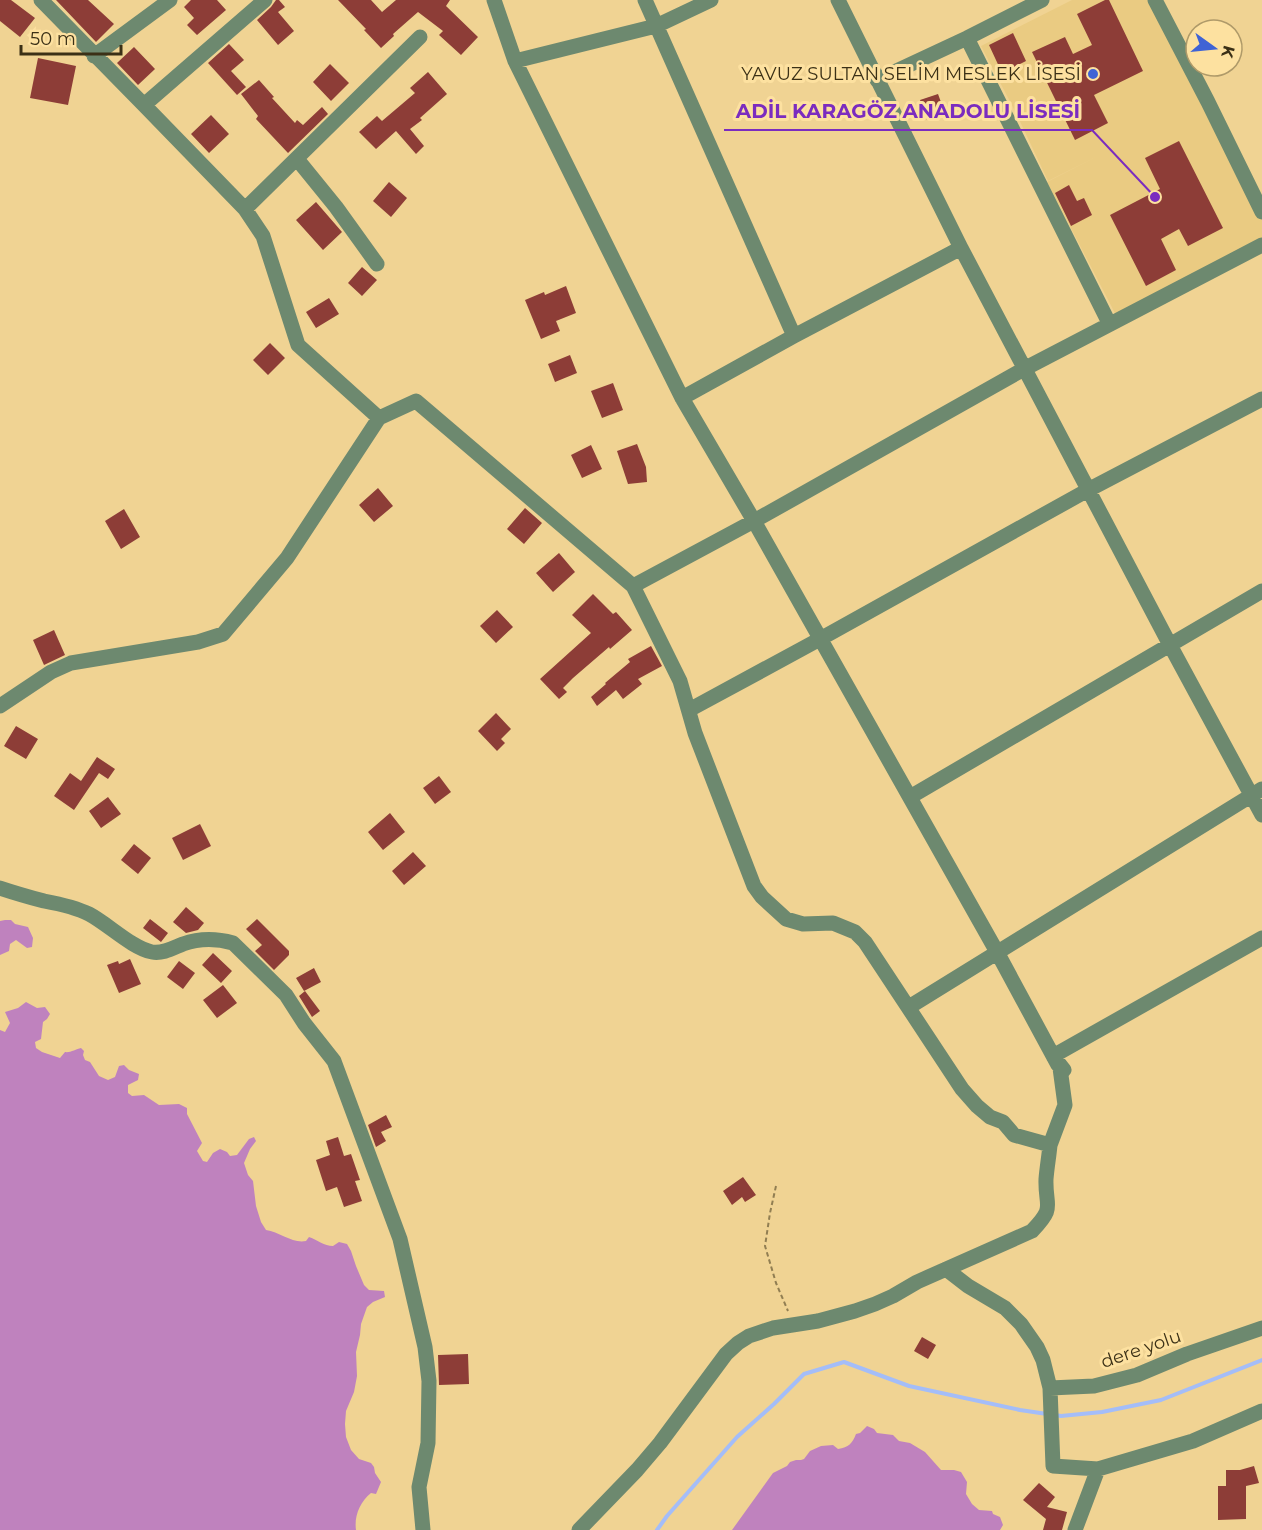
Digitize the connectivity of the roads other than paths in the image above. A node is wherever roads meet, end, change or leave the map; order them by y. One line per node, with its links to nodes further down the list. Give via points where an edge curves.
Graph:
1 (41, 0): 13 (street)
2 (170, 0): 13 (street)
3 (265, 0): 16 (street)
4 (494, 0): 14 (street)
5 (645, 0): 10 (street)
6 (711, 0): 10 (street)
7 (838, 0): 15 (street)
8 (1042, 0): 12 (street)
9 (1155, 0): 19 (street)
10 (656, 26): 14 (street); 24 (street)
11 (420, 37): 17 (street)
12 (967, 38): 15 (street); 23 (street)
13 (94, 56): 16 (street)
14 (515, 61): 26 (street)
15 (877, 80): 21 (street)
16 (144, 105): 18 (street)
17 (297, 159): 18 (street); 22 (street)
18 (245, 209): 28 (street, via 263,236 298,345)
19 (1262, 212)
20 (1262, 245): 23 (street)
21 (961, 248): 24 (street); 25 (street)
22 (376, 264)
23 (1109, 323): 25 (street)
24 (794, 336): 26 (street)
25 (1024, 369): 29 (street); 30 (street)
26 (682, 398): 30 (street)
27 (1262, 399): 29 (street)
28 (379, 418): 31 (street, via 416,401); 35 (street, via 287,558 223,634 198,642 71,663)
29 (1088, 490): 33 (street); 34 (street)
30 (754, 521): 31 (street); 33 (street)
31 (633, 586): 36 (street, via 680,681)
32 (1262, 591): 34 (street)
33 (820, 639): 36 (street); 38 (street)
34 (1170, 645): 37 (street); 38 (street)
35 (0, 706)
36 (688, 710): 43 (street, via 754,886 762,897 786,919 804,924 833,923 855,932)
37 (1257, 792): 39 (street); 42 (street)
38 (910, 797): 42 (street)
39 (1262, 815)
40 (0, 888): 51 (street, via 88,914 140,948 153,952 166,952 203,939 233,943 286,995 334,1062 400,1239 424,1347 429,1381 428,1443 419,1487)
41 (1262, 938): 44 (street)
42 (997, 952): 43 (street); 44 (street)
43 (909, 1007): 45 (street, via 977,1106 1003,1122 1014,1136)
44 (1057, 1062): 45 (street, via 1065,1105)
45 (1050, 1145): 46 (street, via 1048,1210 1044,1218 1032,1231)
46 (946, 1269): 48 (street, via 1005,1308 1021,1324 1043,1360); 52 (street, via 875,1304 818,1321 772,1328 738,1343 660,1443)
47 (1262, 1328): 48 (street, dere yolu, via 1137,1375 1094,1386)
48 (1050, 1388): 50 (street, via 1053,1466)
49 (1262, 1411): 50 (street, via 1193,1441)
50 (1098, 1469): 53 (street)
51 (423, 1530)
52 (579, 1530)
53 (1076, 1530)

